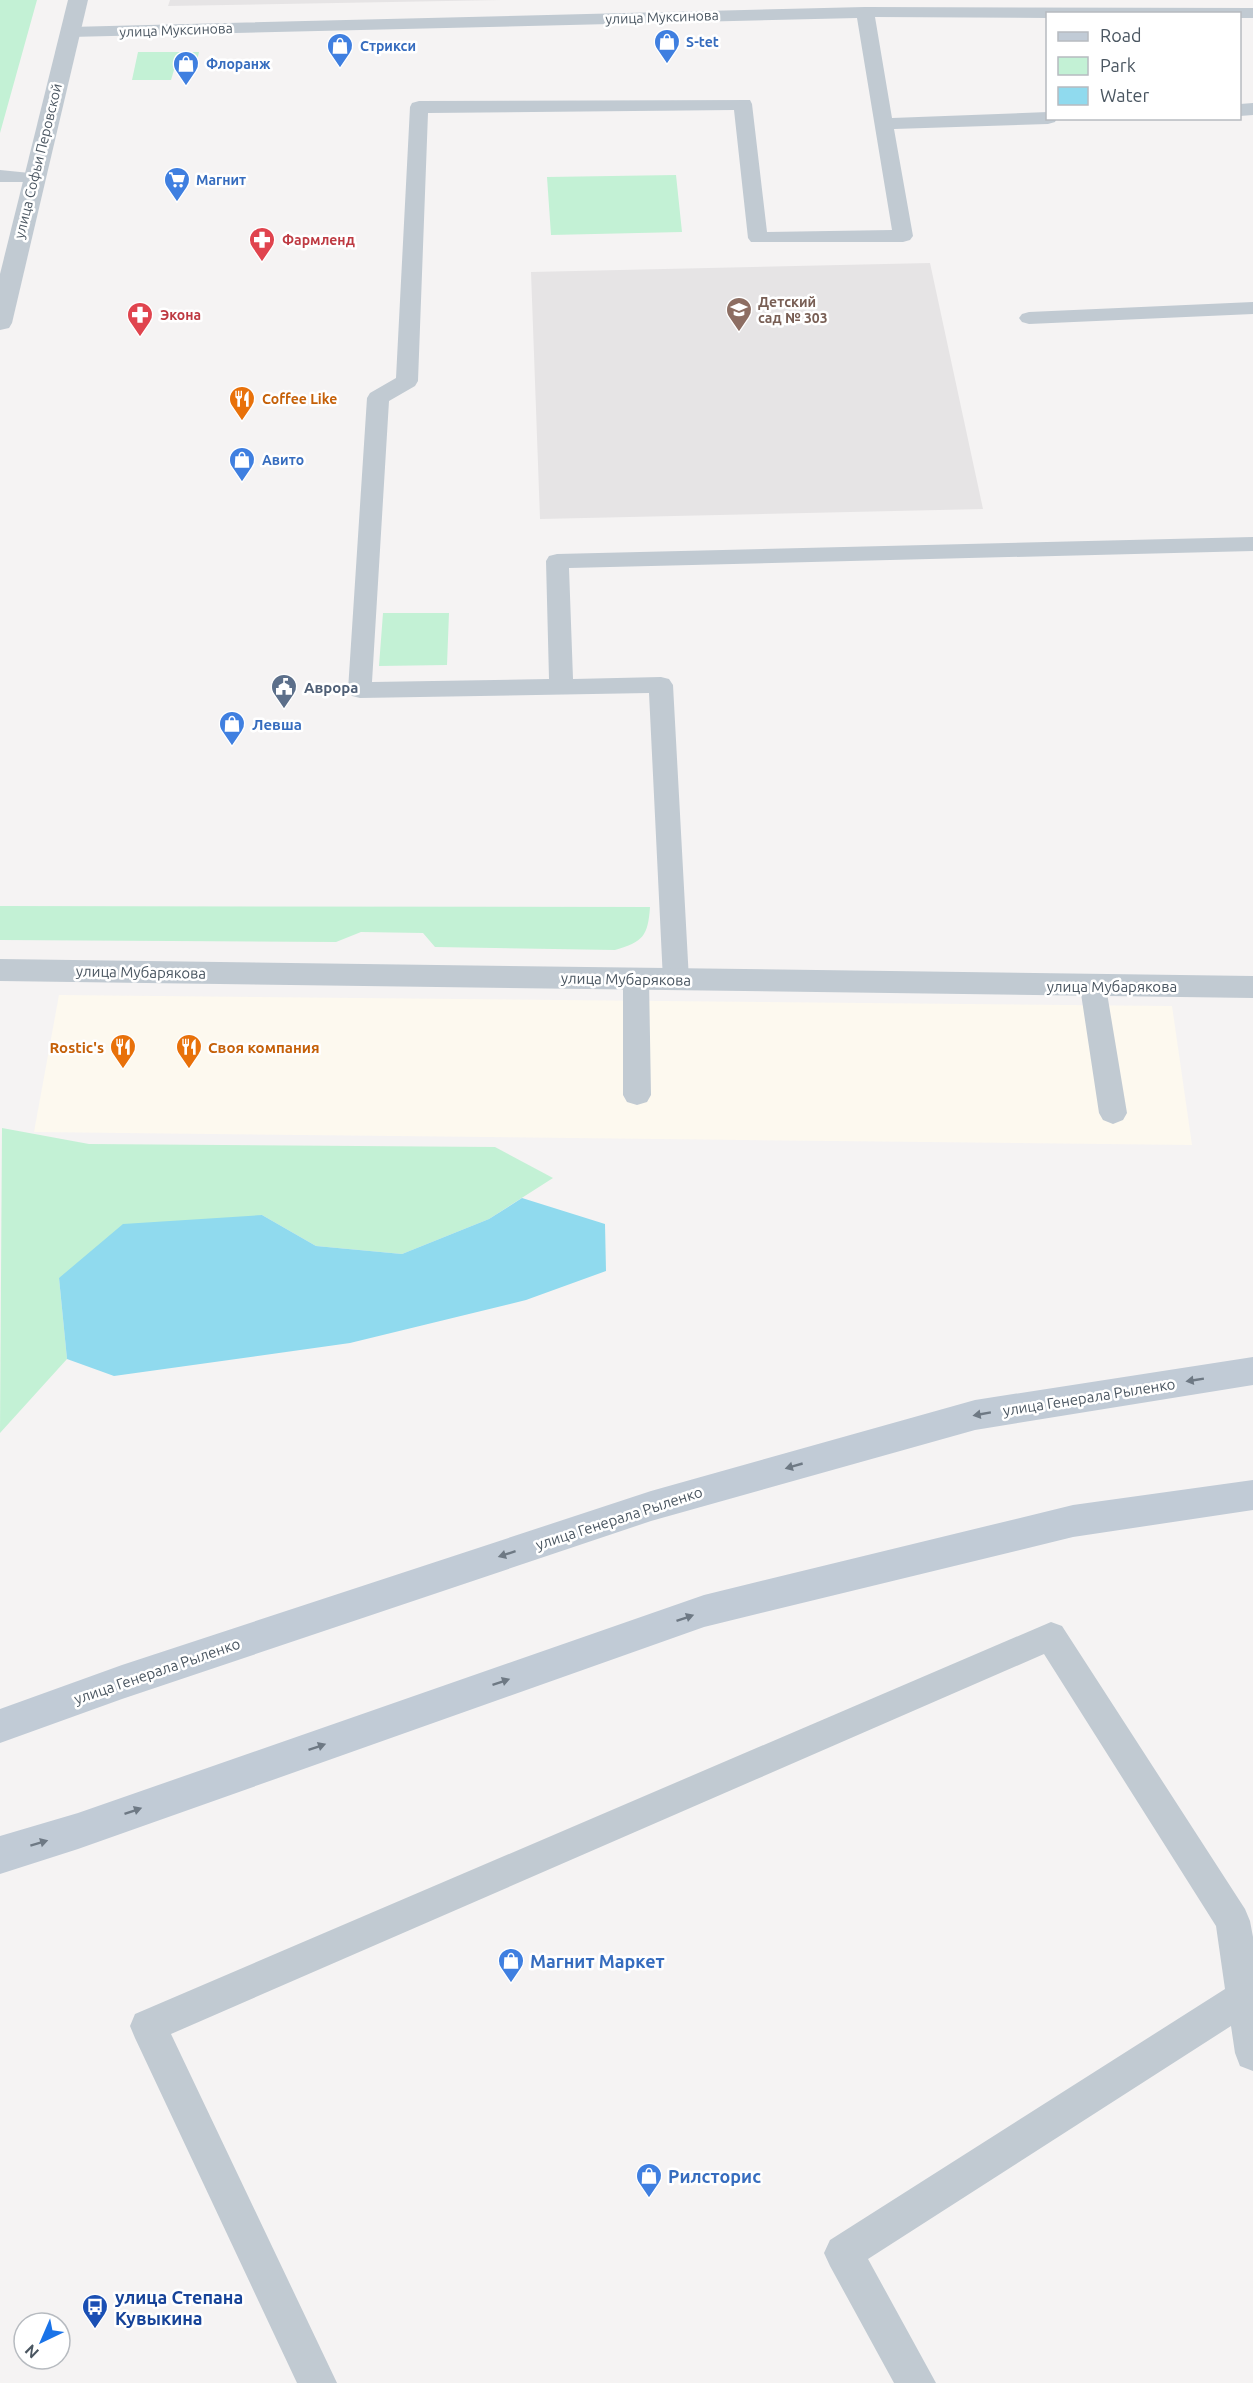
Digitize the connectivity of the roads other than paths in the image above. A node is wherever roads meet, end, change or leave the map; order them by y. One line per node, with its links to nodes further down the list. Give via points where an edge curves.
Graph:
1 (78, 0): 4 (street, улица Софьи Перовской)
2 (865, 12): 3 (lane, улица Муксинова); 4 (lane, улица Муксинова); 6 (lane)
3 (1046, 12)
4 (70, 32): 8 (street, улица Софьи Перовской)
5 (1046, 118): 6 (lane)
6 (884, 124): 13 (lane, via 903,236 758,238 743,104 419,108 406,381 378,398 360,690)
7 (0, 176): 8 (lane)
8 (33, 178): 11 (street, улица Софьи Перовской)
9 (1253, 308): 10 (lane)
10 (1029, 318)
11 (0, 323)
12 (1253, 544): 13 (lane, via 557,561)
13 (561, 687): 16 (lane, via 661,685)
14 (0, 970): 15 (street, улица Мубарякова)
15 (636, 980): 16 (street, улица Мубарякова); 19 (lane)
16 (676, 980): 17 (street, улица Мубарякова)
17 (1093, 987): 18 (street, улица Мубарякова); 20 (lane)
18 (1253, 987)
19 (637, 1095)
20 (1113, 1113)
21 (1253, 1371): 23 (main road, улица Генерала Рыленко, one-way to 23, via 975,1415 662,1503)
22 (1253, 1495): 24 (main road, one-way to 22, via 704,1611 1072,1521)
23 (0, 1726)
24 (0, 1855)
25 (1244, 1997): 26 (lane); 27 (lane, via 1233,1921 1051,1636 148,2026); 28 (lane, via 843,2253)
26 (1253, 2053)
27 (316, 2383)
28 (916, 2383)

